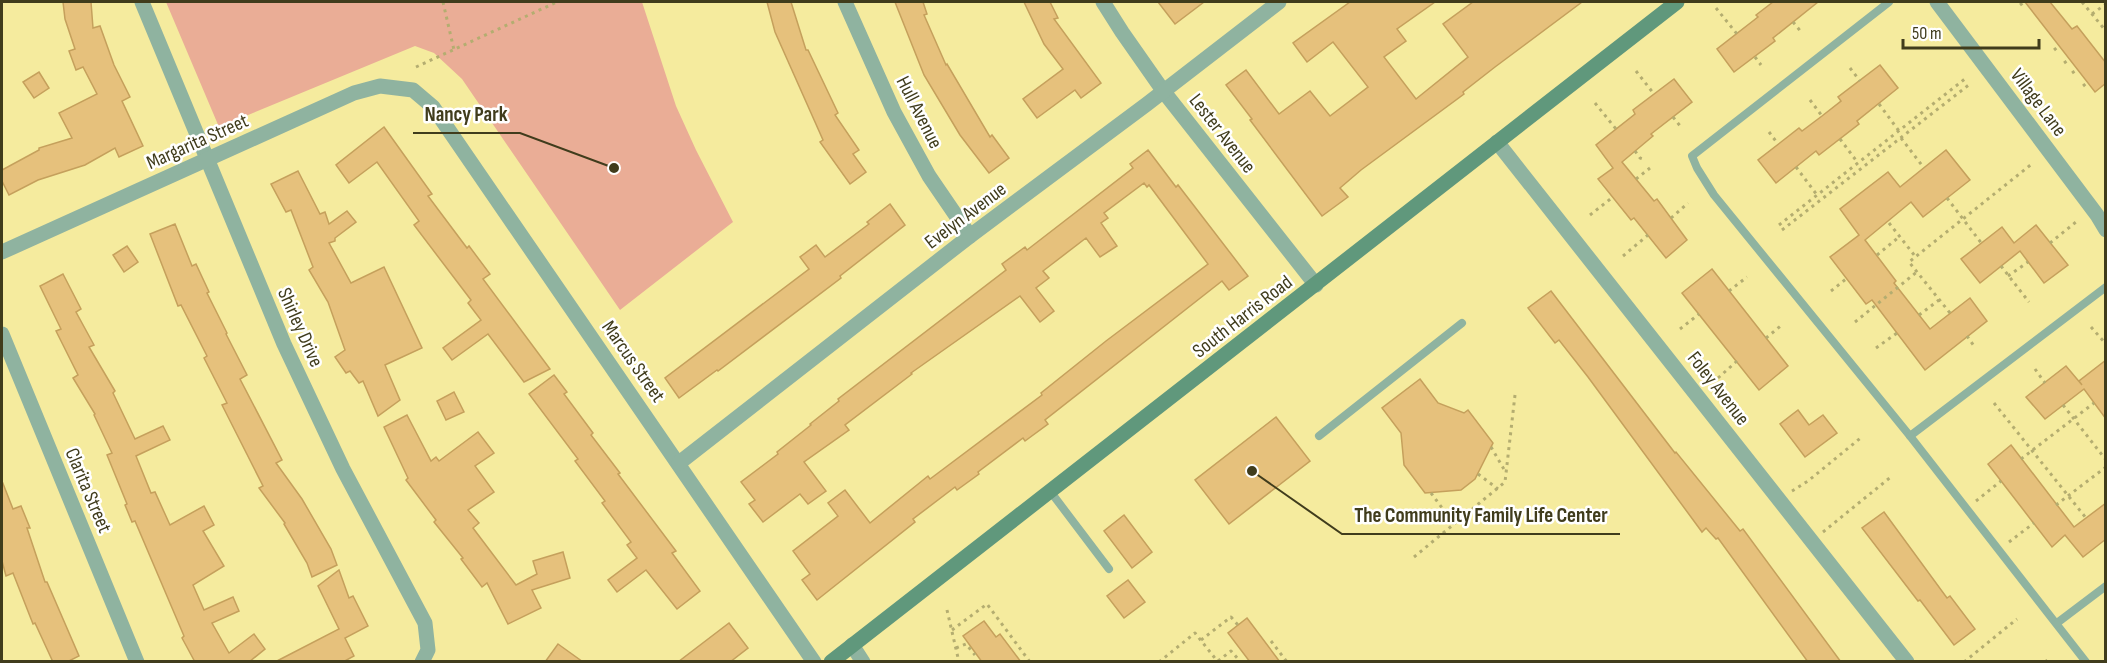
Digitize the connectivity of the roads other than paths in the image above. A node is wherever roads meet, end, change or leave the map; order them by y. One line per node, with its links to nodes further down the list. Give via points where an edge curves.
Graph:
1 (142, 2): 11 (street, Shirley Drive)
2 (845, 2): 13 (street, Hull Avenue, via 894,112 929,176)
3 (1103, 2): 9 (street, Lester Avenue)
4 (1279, 2): 9 (street, Evelyn Avenue)
5 (1677, 2): 10 (main road, South Harris Road)
6 (1889, 2): 20 (lane, via 1692,156 1714,195)
7 (1937, 2): 12 (street, Village Lane)
8 (413, 90): 11 (street, Margarita Street, via 380,86 354,93); 21 (street, Marcus Street, via 433,107)
9 (1164, 92): 13 (street, Evelyn Avenue); 15 (street, Lester Avenue)
10 (1497, 142): 15 (main road, South Harris Road); 32 (street, Foley Avenue)
11 (207, 159): 14 (street, Margarita Street); 28 (street, Shirley Drive, via 284,344 343,469 425,623 428,650)
12 (2106, 230)
13 (970, 236): 21 (street, Evelyn Avenue)
14 (2, 252)
15 (1316, 285): 22 (main road, South Harris Road)
16 (2106, 287): 20 (lane)
17 (1462, 323): 19 (lane)
18 (2, 334): 27 (street, Clarita Street)
19 (1319, 436)
20 (1910, 436): 25 (lane)
21 (679, 463): 29 (street, Marcus Street)
22 (1050, 491): 23 (lane); 26 (main road, South Harris Road)
23 (1109, 568)
24 (2106, 586): 25 (lane)
25 (2057, 623): 33 (lane)
26 (852, 645): 30 (main road, South Harris Road); 31 (street)
27 (137, 662)
28 (422, 662)
29 (814, 662)
30 (831, 662)
31 (863, 662)
32 (1907, 662)
33 (2086, 662)

